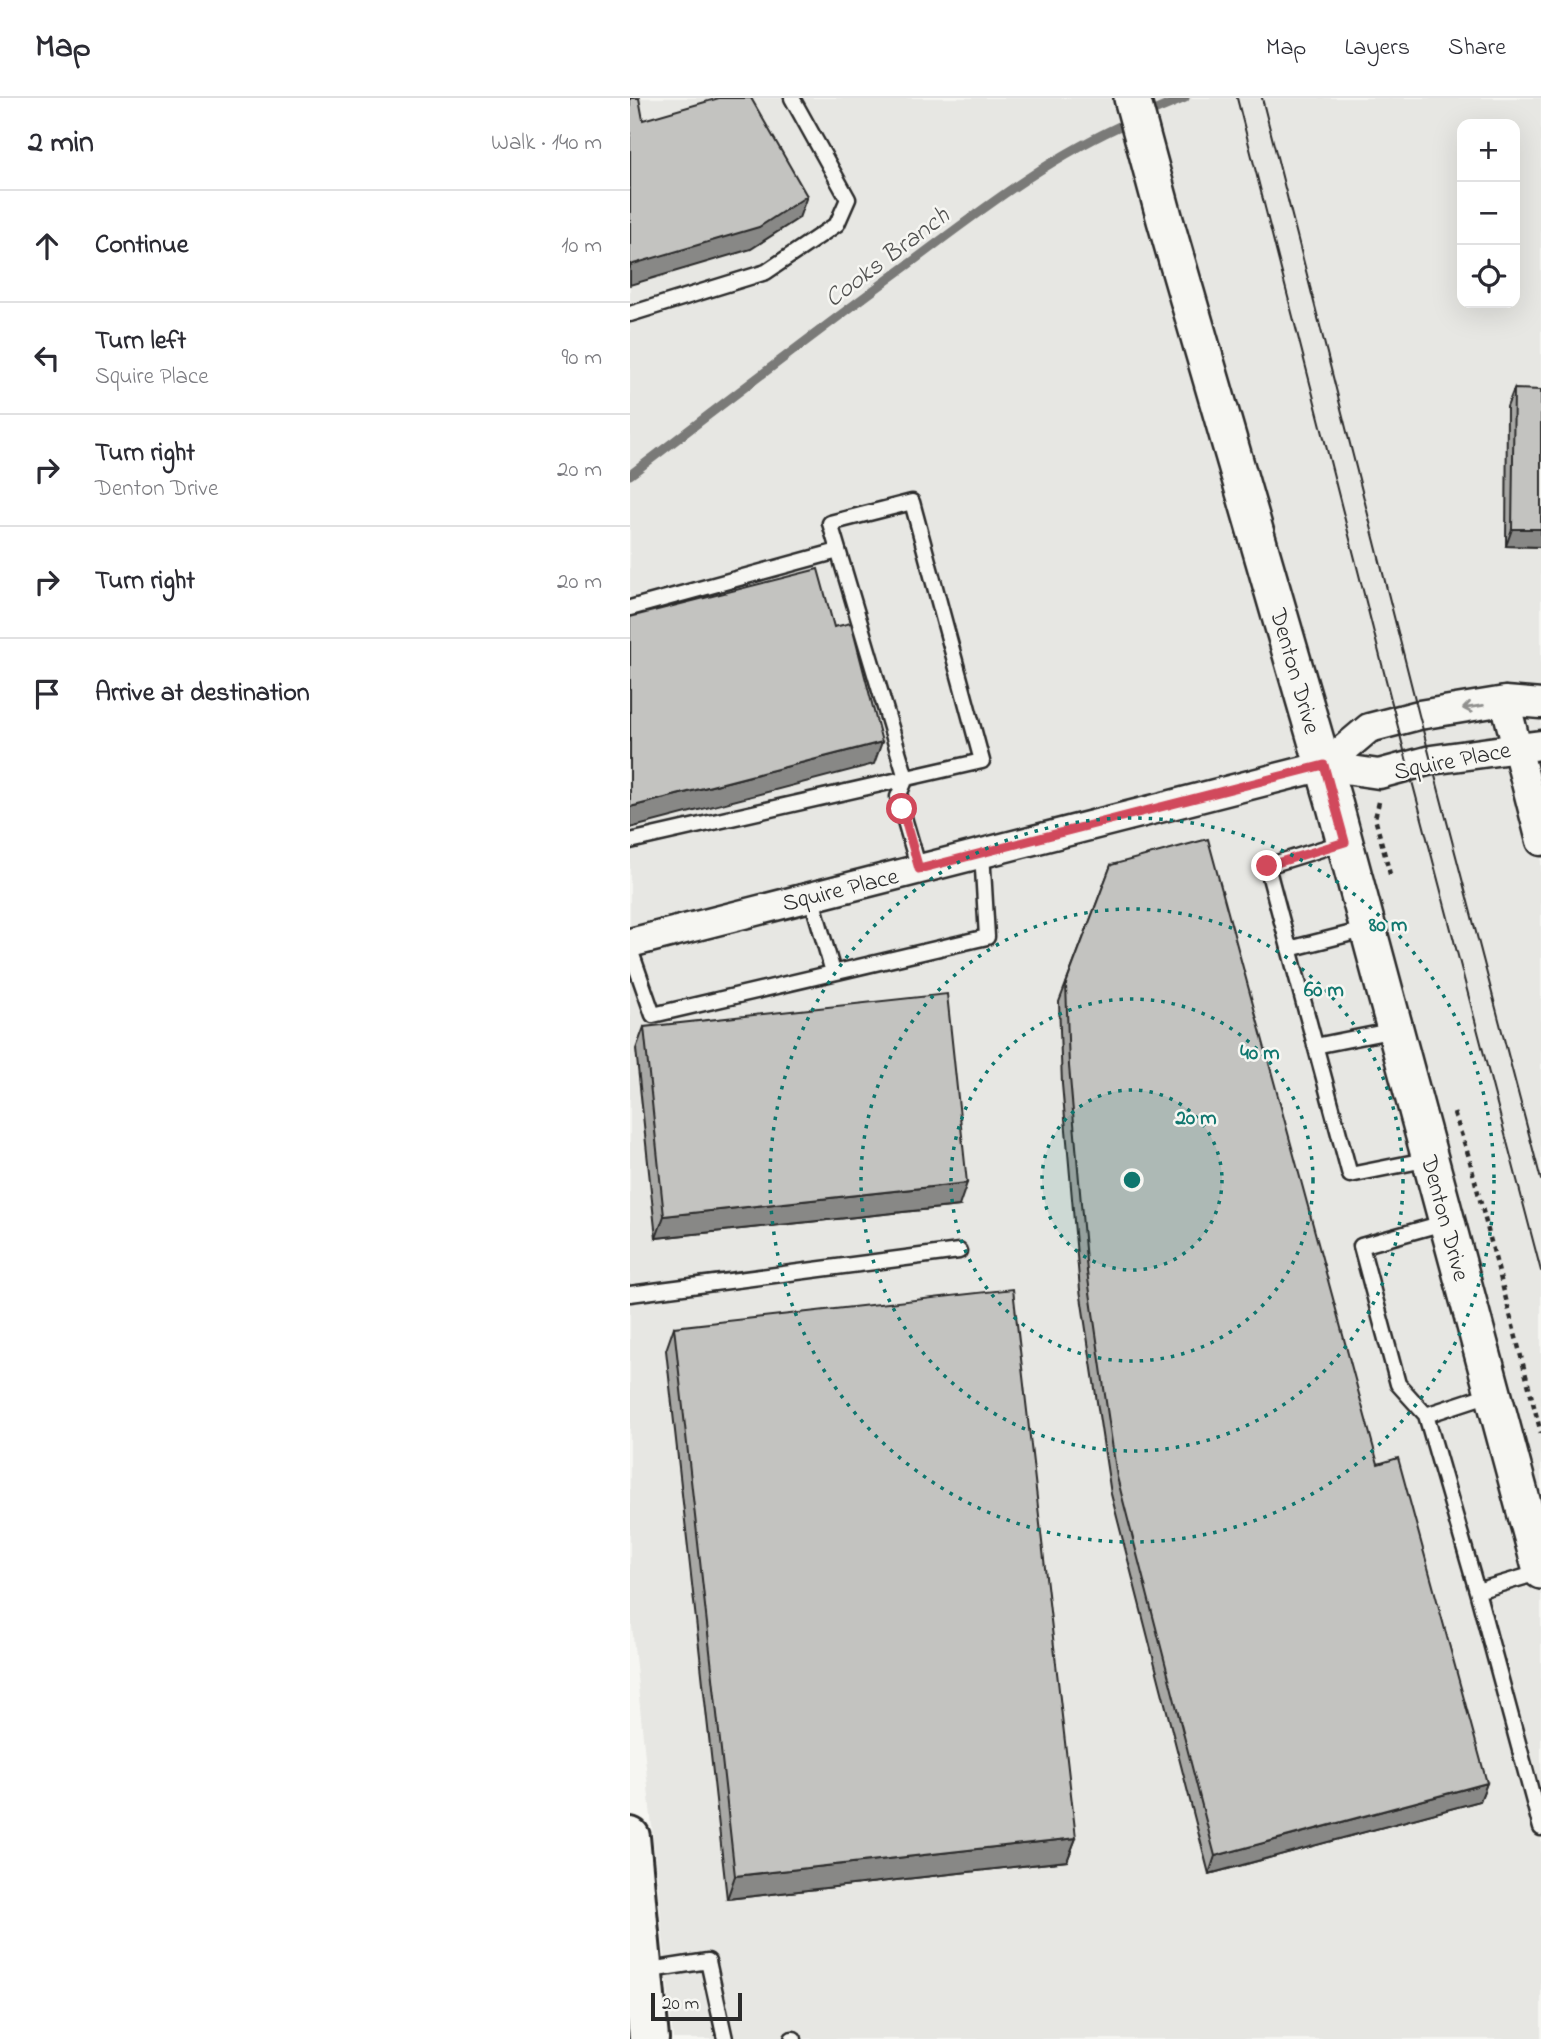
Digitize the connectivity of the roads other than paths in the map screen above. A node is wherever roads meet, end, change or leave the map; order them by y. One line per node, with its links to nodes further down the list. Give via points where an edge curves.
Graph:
1 (792, 98): 3 (lane, via 848,199 837,224 766,271)
2 (1132, 98): 9 (street, Denton Drive)
3 (630, 314)
4 (838, 551): 5 (lane); 10 (lane); 10 (lane, via 830,523 912,502 982,761)
5 (630, 608)
6 (1505, 701): 7 (street); 8 (street); 9 (street, one-way to 9, via 1368,728)
7 (1541, 704)
8 (1529, 746): 9 (street, Squire Place, via 1431,760 1379,774); 12 (street)
9 (1324, 765): 13 (street, Denton Drive); 14 (street, Squire Place)
10 (906, 778): 11 (lane); 15 (lane, via 898,797)
11 (630, 841)
12 (1541, 841)
13 (1345, 842): 17 (street, Denton Drive); 20 (lane, via 1267,866)
14 (982, 852): 15 (street, Squire Place); 21 (lane, via 987,937)
15 (919, 869): 16 (street, Squire Place)
16 (811, 896): 18 (street, Squire Place); 21 (lane)
17 (1368, 929): 20 (lane); 22 (street, Denton Drive)
18 (630, 943)
19 (630, 949): 21 (lane, via 653,1015)
20 (1289, 949): 23 (lane)
21 (834, 972)
22 (1395, 1030): 23 (lane); 24 (street, Denton Drive)
23 (1315, 1046): 24 (lane, via 1350,1175)
24 (1430, 1159): 25 (street, Denton Drive)
25 (1447, 1222): 28 (street, Denton Drive); 29 (lane, via 1360,1245 1398,1384)
26 (959, 1251): 27 (lane)
27 (630, 1294)
28 (1493, 1393): 29 (lane); 30 (street, Denton Drive)
29 (1426, 1415): 31 (lane)
30 (1541, 1571): 31 (lane)
31 (1477, 1591): 32 (lane)
32 (1541, 1828)
33 (630, 1837): 34 (main road)
34 (642, 1971): 35 (main road); 36 (lane, via 708,1961)
35 (649, 2039)
36 (725, 2039)

